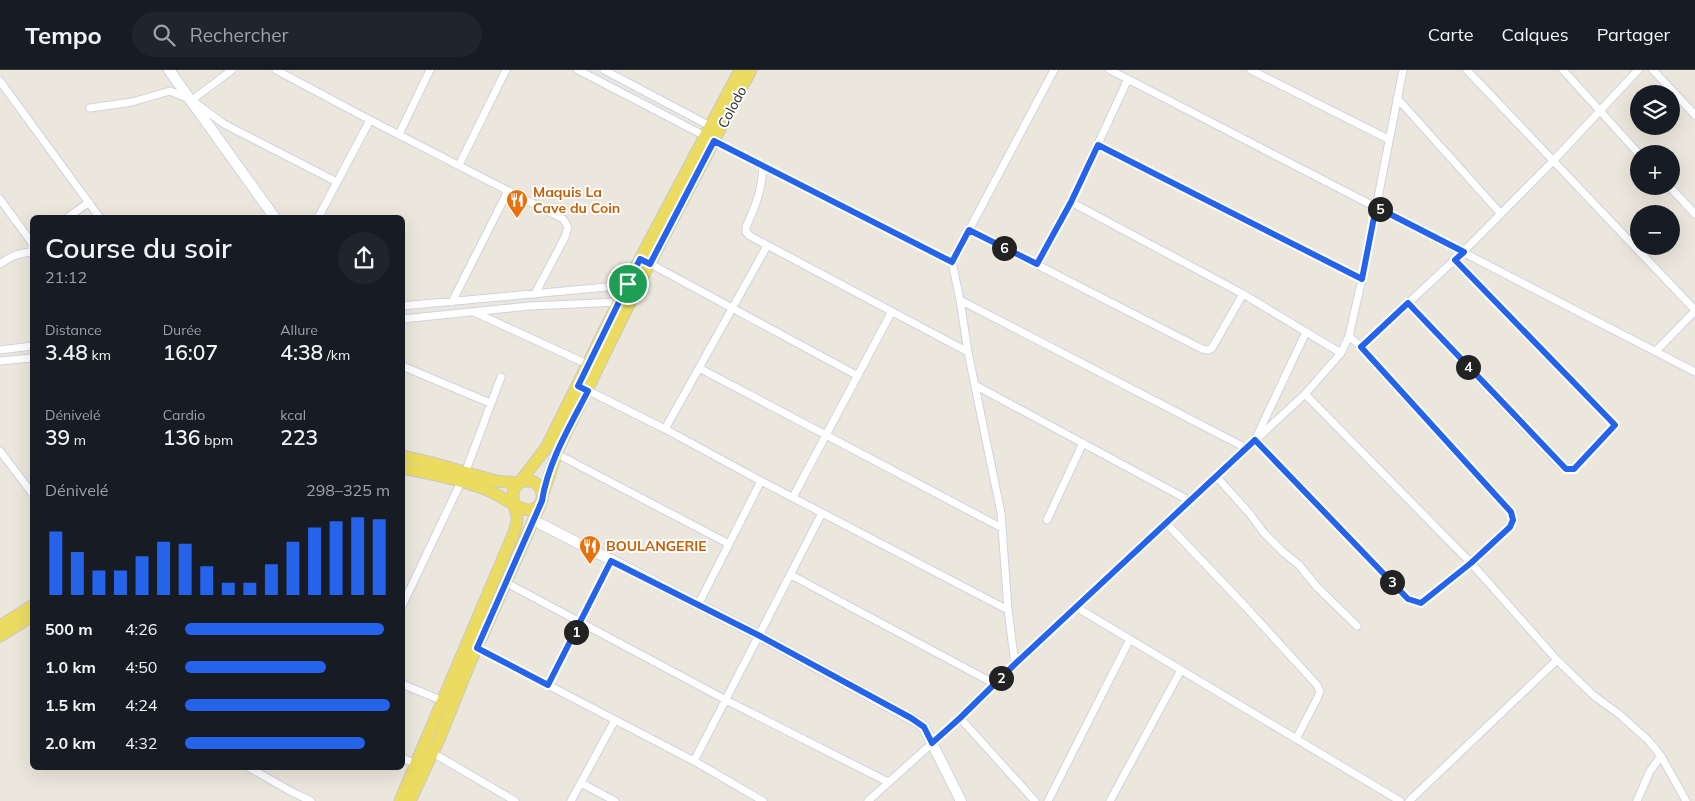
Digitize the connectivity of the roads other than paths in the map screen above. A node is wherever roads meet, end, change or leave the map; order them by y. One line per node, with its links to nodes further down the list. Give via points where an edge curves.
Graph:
1 (169, 70): 21 (main road)
2 (232, 70): 21 (street)
3 (276, 70): 25 (street)
4 (506, 70): 32 (street)
5 (578, 70): 27 (street)
6 (604, 70): 27 (street)
7 (740, 70): 27 (main road, Colodo)
8 (751, 70): 27 (main road, Colodo)
9 (1054, 70): 47 (street)
10 (1110, 70): 18 (street)
11 (1251, 70): 28 (street)
12 (1403, 70): 20 (street)
13 (1467, 70): 31 (street)
14 (1563, 70): 23 (street)
15 (1638, 70): 23 (street)
16 (1653, 70): 24 (street)
17 (427, 71): 26 (street)
18 (1128, 79): 29 (street); 40 (street)
19 (0, 82): 38 (street)
20 (1397, 98): 28 (street); 41 (street)
21 (192, 100): 22 (street, via 170,91 132,102); 34 (street, via 224,124); 45 (main road)
22 (90, 108)
23 (1600, 112): 30 (street); 31 (street)
24 (1695, 115)
25 (370, 120): 26 (street); 34 (street)
26 (399, 134): 32 (street)
27 (710, 134): 33 (street); 53 (main road, Colodo)
28 (1388, 139): 40 (street)
29 (1098, 145): 39 (street); 57 (street)
30 (1631, 145)
31 (1554, 161): 41 (street); 68 (street)
32 (459, 165): 35 (street)
33 (763, 165): 49 (street, via 758,200 746,232); 54 (street)
34 (337, 182): 46 (street)
35 (508, 191): 59 (street, via 563,219 568,227); 62 (street)
36 (1677, 195): 42 (street)
37 (0, 199): 48 (street)
38 (89, 202): 43 (street); 44 (street)
39 (1071, 202): 56 (street); 60 (street)
40 (1376, 207): 51 (street); 57 (street)
41 (1501, 214): 51 (street)
42 (1695, 214)
43 (72, 215)
44 (98, 215)
45 (274, 215)
46 (320, 215)
47 (969, 230): 54 (street); 56 (street)
48 (30, 240)
49 (767, 246): 66 (street); 69 (street)
50 (30, 252): 55 (street, via 11,256)
51 (1464, 252): 52 (street); 76 (street)
52 (1455, 260): 64 (street); 64 (street, via 1615,425 1574,469 1566,469 1557,462)
53 (645, 262): 58 (main road, Colodo); 66 (street); 88 (main road, Colodo)
54 (952, 262): 61 (street)
55 (0, 264)
56 (1037, 264): 60 (street, via 1208,350)
57 (1362, 279): 72 (street)
58 (628, 284): 59 (street); 63 (main road, Colodo)
59 (535, 294): 62 (street)
60 (1242, 294): 71 (street)
61 (960, 300): 77 (street); 95 (street)
62 (452, 302): 65 (street)
63 (619, 302): 67 (street); 81 (main road, Colodo)
64 (1408, 303): 74 (street)
65 (405, 306)
66 (732, 308): 83 (street); 85 (street)
67 (473, 311): 70 (street); 81 (street)
68 (1695, 311): 76 (street)
69 (891, 313): 77 (street); 85 (street)
70 (405, 319)
71 (1306, 332): 78 (street); 93 (street)
72 (1349, 336): 74 (street); 78 (street)
73 (30, 346): 75 (street)
74 (1361, 347): 116 (street, via 1511,512 1513,520 1510,527)
75 (0, 350)
76 (1656, 351): 84 (street)
77 (968, 352): 87 (street)
78 (1341, 353): 89 (street)
79 (30, 358): 80 (street)
80 (0, 361)
81 (587, 364): 88 (main road, Colodo)
82 (405, 367): 90 (street)
83 (698, 368): 91 (street); 92 (street)
84 (1695, 372)
85 (858, 376): 92 (street)
86 (501, 377): 90 (street)
87 (975, 385): 94 (street); 113 (street)
88 (583, 388): 91 (street); 97 (main road, Colodo); 103 (main road, Colodo, via 546,448)
89 (1305, 394): 93 (street); 116 (street)
90 (490, 403): 101 (street)
91 (665, 429): 102 (street)
92 (826, 436): 106 (street); 113 (street)
93 (1255, 440): 95 (street); 116 (street, via 1408,599 1421,603)
94 (1083, 443): 107 (street); 111 (street)
95 (1246, 448): 100 (street)
96 (0, 451): 104 (street)
97 (557, 454): 105 (main road, Colodo); 114 (street)
98 (405, 457): 101 (main road, via 428,462)
99 (405, 468): 101 (main road)
100 (1216, 476): 107 (street); 127 (street, via 1264,533)
101 (463, 477): 103 (main road); 108 (main road); 119 (street)
102 (761, 481): 106 (street); 114 (street)
103 (519, 483): 105 (main road, via 534,481 540,486); 108 (main road, via 512,497)
104 (30, 490)
105 (542, 497): 108 (main road, via 537,507 529,510); 110 (main road, Colodo)
106 (793, 497): 109 (street)
107 (1190, 500): 112 (street)
108 (515, 504): 139 (main road, via 516,530)
109 (822, 513): 117 (street); 123 (street)
110 (533, 520): 115 (main road); 118 (main road, Colodo)
111 (1047, 520)
112 (1166, 523): 122 (street); 142 (street, via 1320,691)
113 (1002, 528): 123 (street)
114 (729, 544): 120 (street)
115 (611, 561): 120 (main road); 125 (street)
116 (1471, 563): 132 (street)
117 (791, 575): 129 (street); 135 (street)
118 (505, 582): 125 (street); 131 (main road, Colodo)
119 (405, 600)
120 (698, 605): 129 (main road)
121 (30, 607): 126 (main road)
122 (1076, 607): 130 (street); 133 (street)
123 (1008, 610): 133 (street)
124 (30, 617): 128 (main road)
125 (580, 623): 137 (street); 138 (street)
126 (0, 626)
127 (1357, 626)
128 (0, 636)
129 (760, 636): 138 (street); 143 (main road, via 919,722)
130 (1130, 640): 134 (street); 162 (street)
131 (477, 648): 137 (street); 144 (main road, Colodo)
132 (1557, 660): 145 (street, via 1593,695 1634,727); 165 (street)
133 (1015, 664): 135 (street)
134 (1181, 670): 142 (street); 163 (street)
135 (995, 684): 140 (street)
136 (405, 685): 139 (street)
137 (548, 685): 141 (street)
138 (726, 700): 147 (street); 150 (street)
139 (443, 701): 148 (main road)
140 (960, 718): 143 (street); 161 (street)
141 (615, 720): 147 (street); 151 (street)
142 (1296, 739): 164 (street)
143 (932, 743): 150 (street); 160 (main road)
144 (433, 753): 154 (main road, Colodo); 155 (street)
145 (1661, 756): 166 (street, via 1650,771); 167 (street)
146 (405, 759): 148 (street)
147 (694, 761): 158 (street)
148 (416, 764): 153 (main road)
149 (255, 770): 152 (street)
150 (888, 782): 159 (street)
151 (581, 783): 156 (street); 157 (street)
152 (311, 801)
153 (400, 801)
154 (410, 801)
155 (515, 801)
156 (571, 801)
157 (615, 801)
158 (763, 801)
159 (868, 801)
160 (961, 801)
161 (1035, 801)
162 (1048, 801)
163 (1110, 801)
164 (1400, 801)
165 (1408, 801)
166 (1637, 801)
167 (1686, 801)

